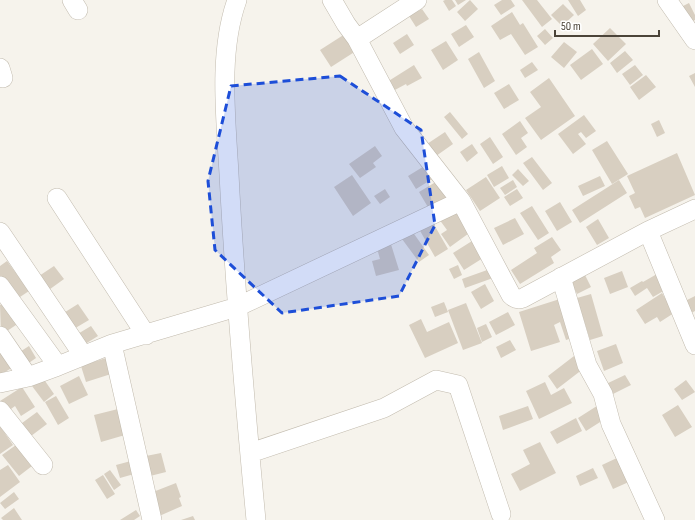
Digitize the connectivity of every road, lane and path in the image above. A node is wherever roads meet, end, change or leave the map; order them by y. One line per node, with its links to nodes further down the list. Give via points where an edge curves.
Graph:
1 (237, 0): 14 (street, via 232,13 225,77)
2 (332, 0): 5 (street)
3 (417, 0): 5 (street)
4 (667, 0): 6 (street)
5 (357, 38): 8 (street, via 404,128)
6 (695, 40)
7 (57, 198): 15 (street)
8 (461, 201): 12 (street, via 514,299 523,298); 14 (street)
9 (695, 209): 10 (street)
10 (648, 231): 12 (street); 18 (street)
11 (0, 232): 19 (street)
12 (561, 277): 29 (street, via 587,365 603,394 611,424)
13 (0, 286): 20 (street)
14 (237, 307): 15 (street); 24 (street)
15 (146, 335): 17 (street)
16 (0, 336): 21 (street)
17 (112, 344): 19 (street); 27 (street)
18 (695, 345)
19 (83, 355): 20 (street)
20 (58, 366): 21 (street)
21 (28, 377): 22 (street)
22 (0, 383)
23 (0, 411): 25 (street)
24 (250, 452): 26 (street, via 384,408 436,380 458,385); 28 (street)
25 (43, 465)
26 (501, 514)
27 (152, 520)
28 (256, 520)
29 (655, 520)

